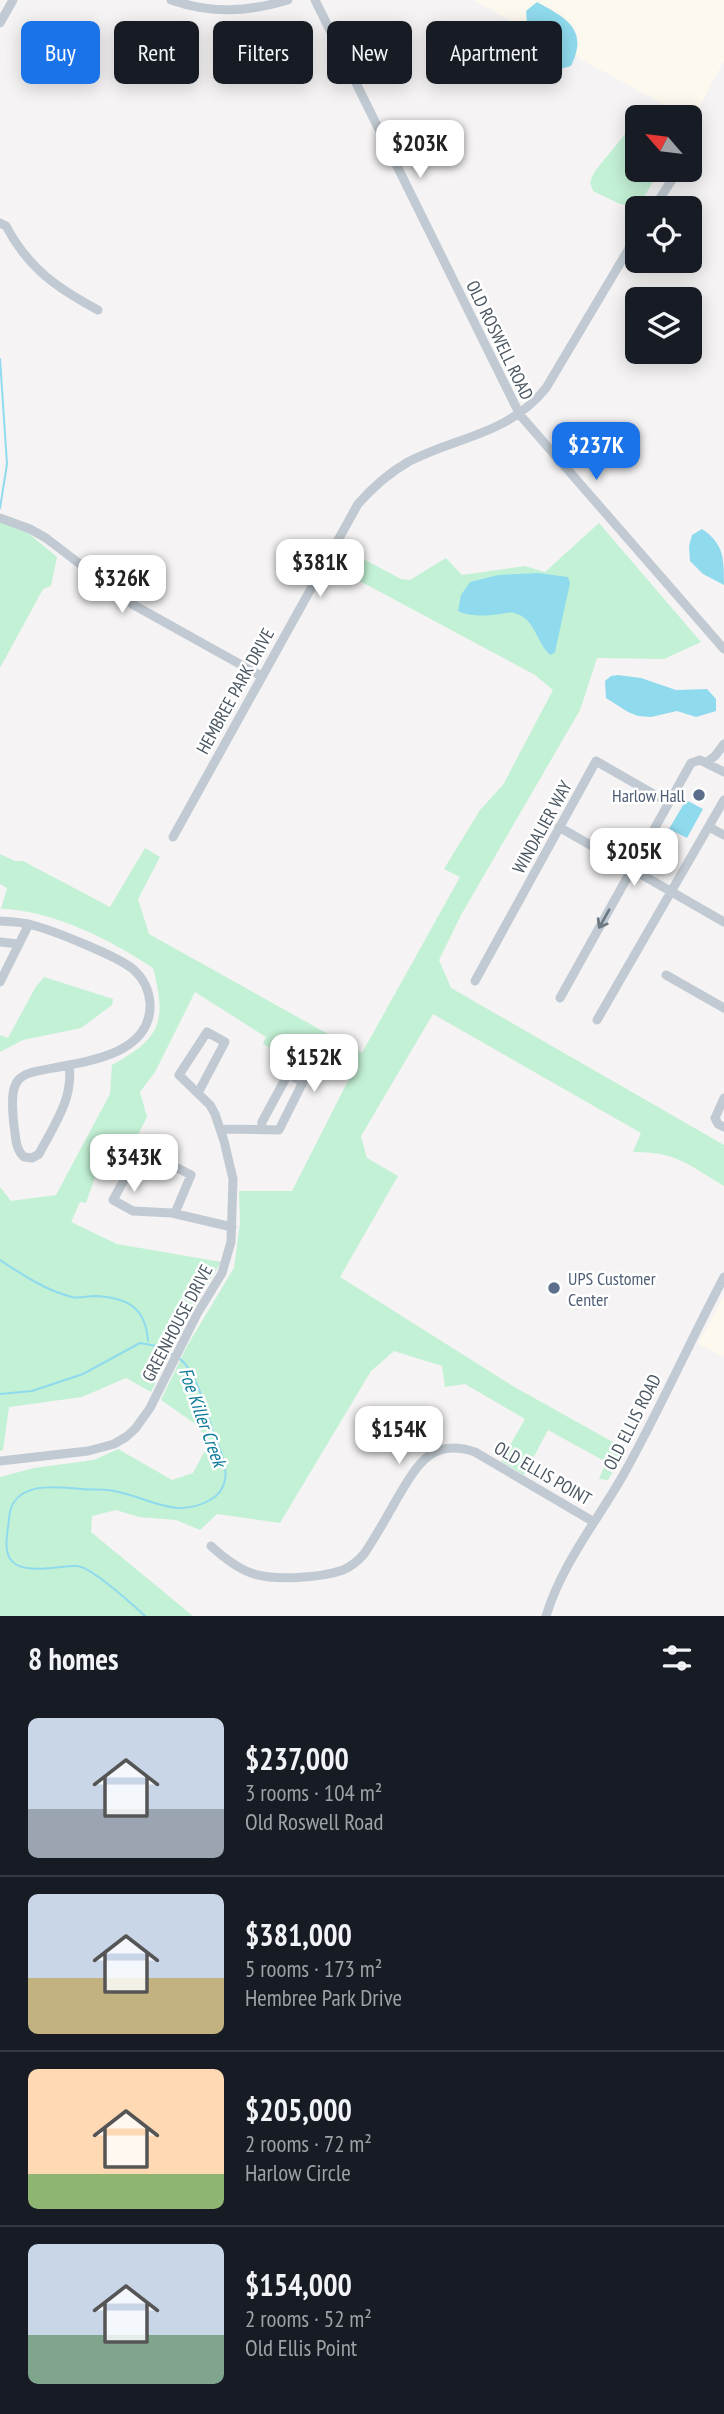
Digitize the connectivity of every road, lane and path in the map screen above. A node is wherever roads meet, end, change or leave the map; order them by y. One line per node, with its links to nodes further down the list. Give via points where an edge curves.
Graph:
1 (13, 0): 5 (street)
2 (171, 0): 3 (street, via 218,11)
3 (288, 0)
4 (315, 0): 9 (street, OLD ROSWELL ROAD)
5 (0, 23)
6 (0, 223): 8 (street, via 34,268 65,293)
7 (625, 255): 9 (street, HEMBREE PARK DRIVE, via 547,388)
8 (98, 310)
9 (520, 415): 11 (street, OLD ROSWELL ROAD); 12 (street, HEMBREE PARK DRIVE, via 408,462 370,490 347,520)
10 (0, 518): 12 (street, via 38,533 132,604)
11 (724, 649)
12 (261, 676): 21 (street, HEMBREE PARK DRIVE)
13 (724, 744): 14 (street)
14 (707, 762): 15 (street); 17 (street, via 691,763)
15 (724, 772)
16 (724, 800): 19 (street)
17 (669, 803): 18 (street, WINDALIER WAY, via 596,761); 22 (street)
18 (559, 827): 22 (street); 30 (street, WINDALIER WAY)
19 (709, 827): 20 (street); 23 (street)
20 (724, 835)
21 (173, 837)
22 (632, 869): 23 (street); 32 (street, one-way to 32)
23 (671, 892): 25 (street); 34 (street)
24 (0, 921): 26 (street)
25 (724, 922)
26 (29, 924): 28 (street); 35 (street, via 125,963 139,975 148,992 148,1018 134,1041 106,1056)
27 (0, 942): 28 (street)
28 (19, 944): 31 (street)
29 (666, 975): 33 (street)
30 (475, 981)
31 (0, 982)
32 (560, 998)
33 (724, 1008)
34 (597, 1020)
35 (69, 1065): 35 (street, via 27,1073 14,1086 11,1098 17,1147 24,1157 39,1153 65,1105)
36 (198, 1093): 36 (street, GREENHOUSE DRIVE, via 179,1075 207,1032 225,1042); 39 (street, GREENHOUSE DRIVE, via 210,1105)
37 (724, 1098): 38 (street, via 715,1118)
38 (724, 1128)
39 (220, 1129): 40 (street); 42 (street, GREENHOUSE DRIVE, via 233,1179)
40 (261, 1130): 40 (street, via 279,1130 303,1082 288,1074)
41 (175, 1213): 41 (street, via 133,1210 113,1200 141,1149 191,1175); 42 (street)
42 (232, 1227): 44 (street, GREENHOUSE DRIVE, via 227,1263 135,1429 114,1444 88,1451)
43 (724, 1277): 45 (street, OLD ELLIS ROAD, via 637,1450)
44 (0, 1461)
45 (594, 1521): 46 (street, OLD ELLIS POINT, via 475,1452 455,1447 422,1460 364,1554 343,1570 282,1578 251,1573); 47 (street, OLD ELLIS ROAD, via 562,1574)
46 (211, 1546)
47 (546, 1616)

